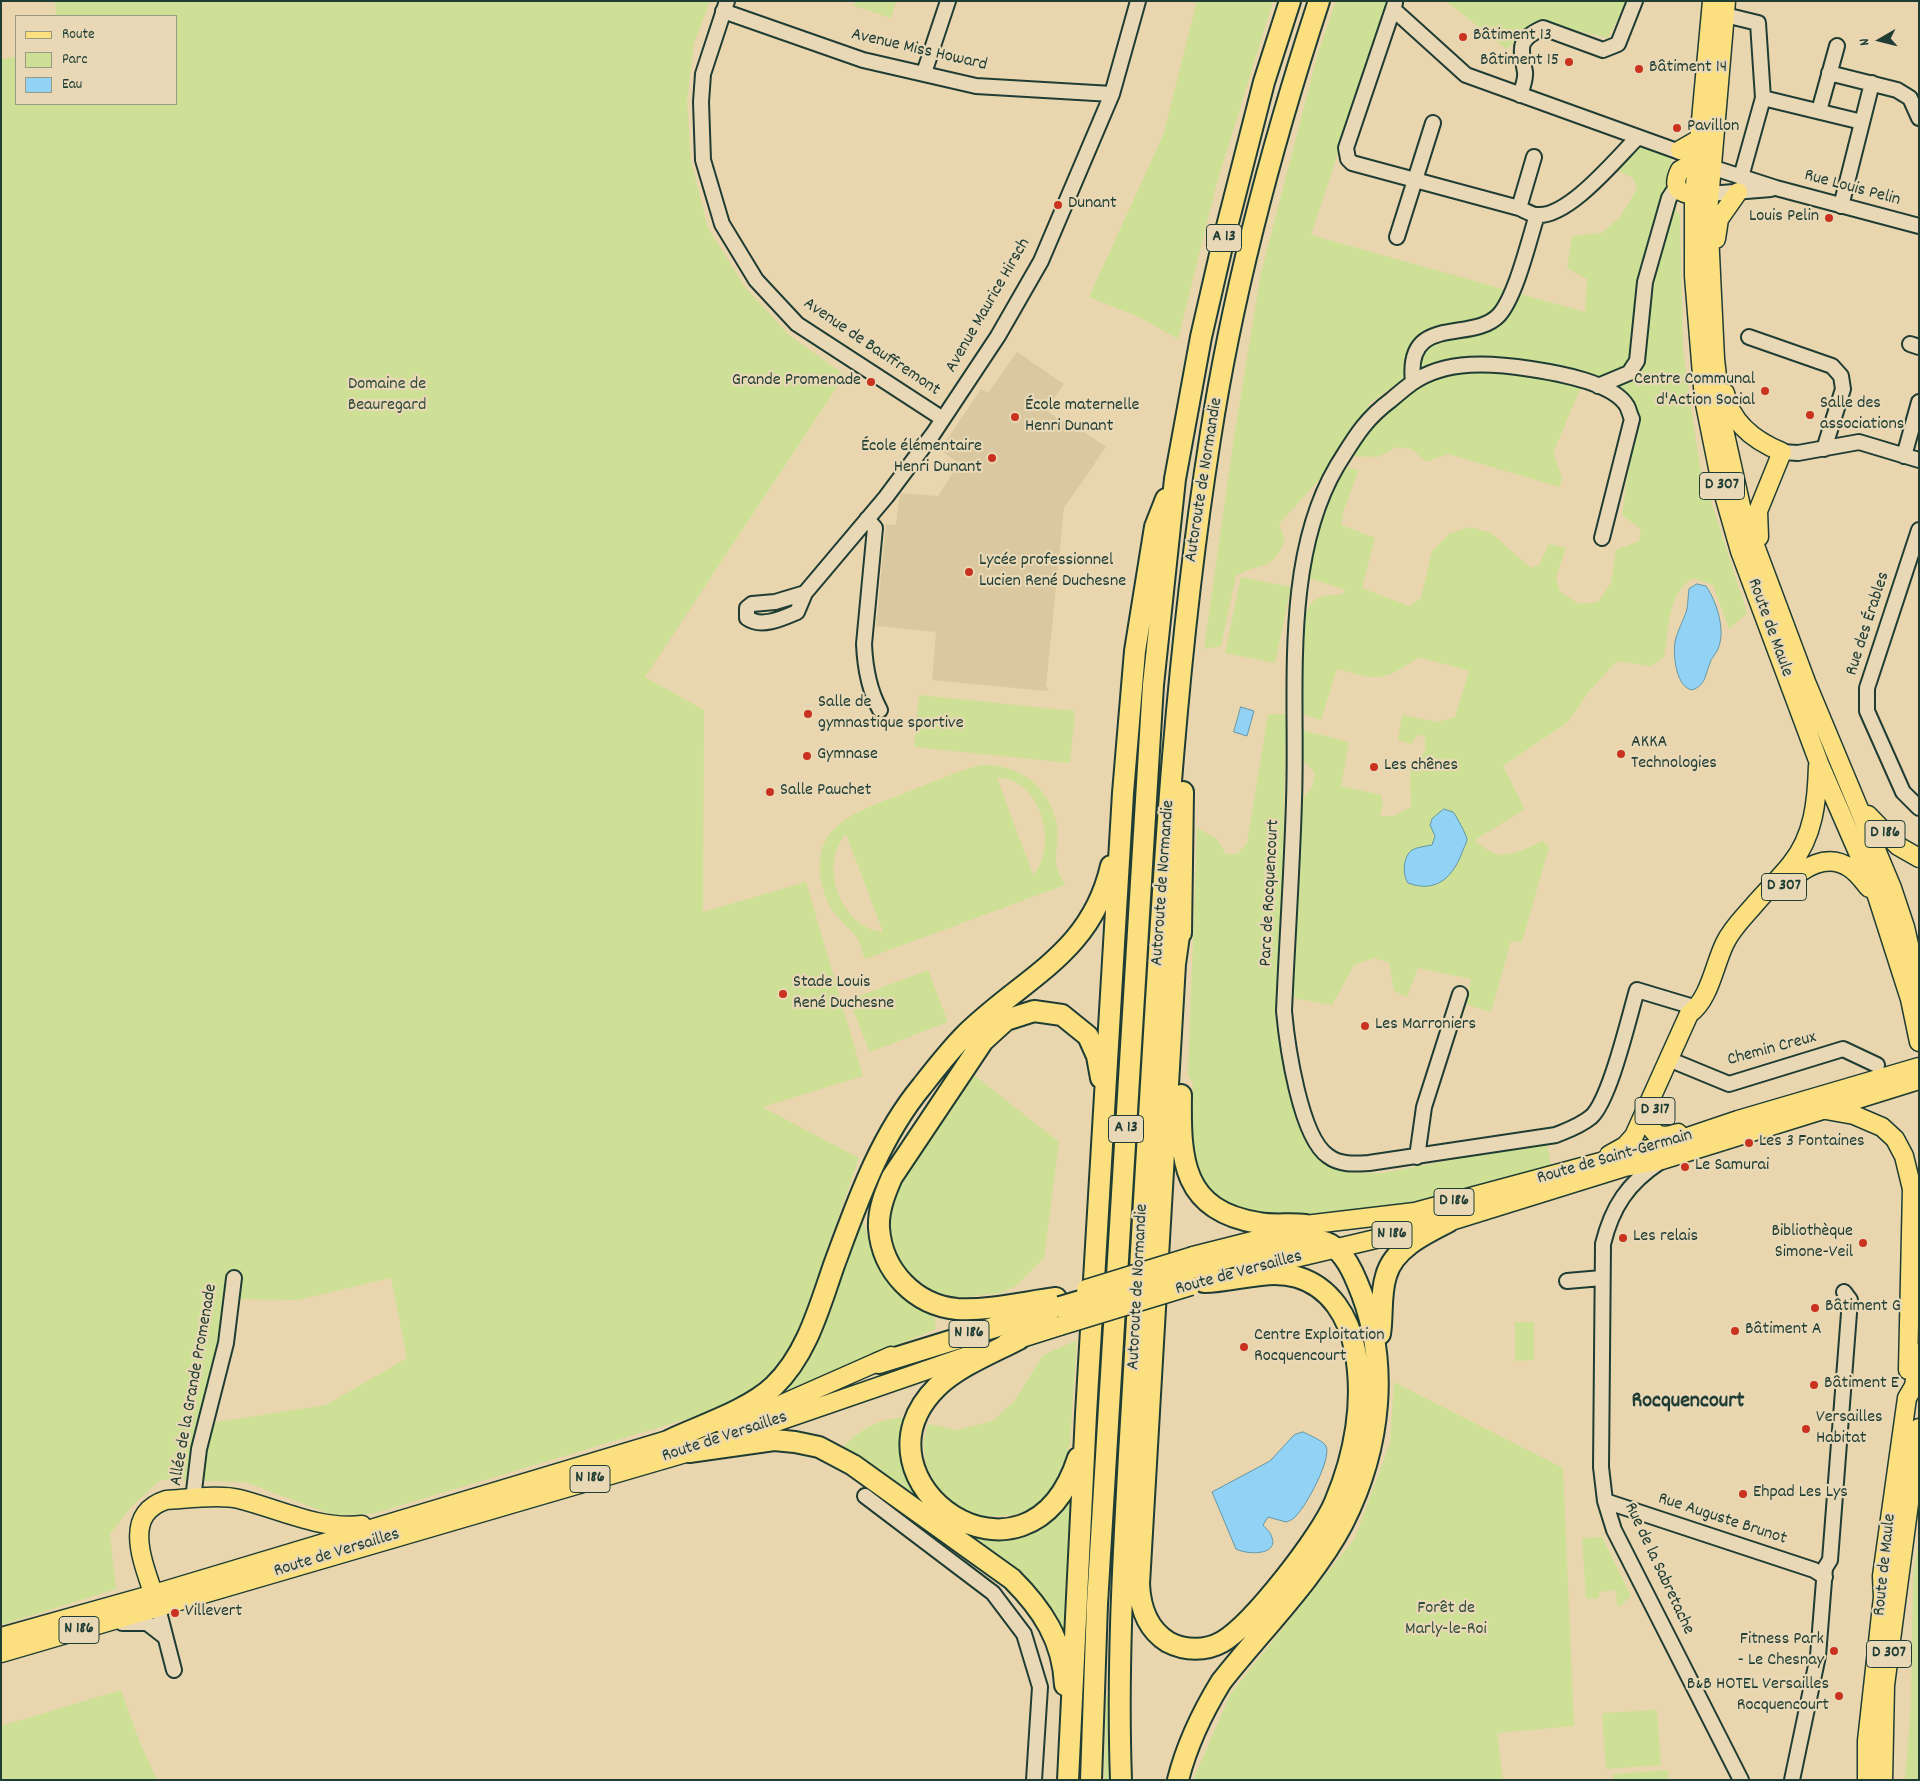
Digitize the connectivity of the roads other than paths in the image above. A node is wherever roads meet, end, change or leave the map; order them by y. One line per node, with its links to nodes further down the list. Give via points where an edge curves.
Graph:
1 (948, 1): 11 (street)
2 (1138, 1): 14 (street, Avenue Maurice Hirsch)
3 (1290, 1): 46 (highway, Autoroute de Normandie / A 13, via 1264,82 1222,246 1201,337)
4 (1319, 1): 54 (highway, Autoroute de Normandie / A 13, via 1287,100 1246,254 1228,338 1210,436 1190,583)
5 (1635, 1): 15 (street, via 1618,44 1603,50 1543,28 1529,34 1522,48 1521,59 1526,74)
6 (1712, 1): 22 (main road, D 307)
7 (1395, 5): 15 (street, Rue Louis Pelin, via 1466,75); 26 (street, via 1346,153 1352,163)
8 (725, 6): 11 (street, Avenue Miss Howard, via 863,60); 41 (street, Avenue de Bauffremont, via 704,74 701,102 703,160 722,224 756,280 798,324)
9 (1725, 8): 16 (street, via 1758,23); 25 (main road, D 307)
10 (1838, 46): 12 (street)
11 (924, 73): 14 (street, Avenue Miss Howard, via 986,88)
12 (1829, 73): 13 (street); 17 (street)
13 (1872, 83): 18 (street, via 1897,90 1910,98); 19 (street)
14 (1112, 94): 41 (street, Avenue Maurice Hirsch, via 1040,261 998,336)
15 (1520, 95): 21 (street, Rue Louis Pelin)
16 (1763, 98): 17 (street); 27 (street)
17 (1819, 111): 19 (street)
18 (1919, 118)
19 (1862, 122): 30 (street)
20 (1433, 123): 26 (street)
21 (1637, 138): 23 (street, Rue Louis Pelin); 32 (street, via 1583,193 1559,210)
22 (1700, 139): 23 (main road); 25 (main road, D 307)
23 (1680, 150): 25 (street, Rue Louis Pelin)
24 (1534, 158): 31 (street)
25 (1704, 163): 27 (street, Rue Louis Pelin); 28 (main road, via 1680,170 1676,179); 29 (main road, D 307)
26 (1415, 181): 31 (street); 34 (street)
27 (1739, 184): 29 (street, Rue Louis Pelin); 30 (street, Rue Louis Pelin, via 1776,188); 35 (main road, via 1720,219 1716,257)
28 (1678, 186): 29 (main road, via 1684,194); 39 (street, via 1669,198 1645,282 1637,361 1629,373)
29 (1702, 195): 35 (main road, Route de Maule / D 307); 55 (main road, Route de Maule / D 307, via 1694,276 1697,336 1704,399 1722,488 1740,551)
30 (1841, 206): 33 (street, Rue Louis Pelin)
31 (1519, 208): 32 (street)
32 (1538, 215): 38 (street, via 1510,297 1500,313 1490,323 1433,335 1416,350 1412,360)
33 (1919, 226)
34 (1397, 237)
35 (1710, 262): 37 (main road, Route de Maule / D 307)
36 (1749, 338): 42 (street, via 1832,366 1841,376 1843,389)
37 (1715, 358): 43 (main road, via 1729,406 1738,422 1756,438); 51 (main road, Route de Maule / D 307, via 1722,421 1735,484)
38 (1413, 382): 39 (street, Parc de Rocquencourt, via 1461,365 1489,365 1546,371); 75 (street, Parc de Rocquencourt, via 1374,412 1354,437 1326,483 1309,533 1300,589 1294,680 1294,800 1284,1010 1289,1051 1310,1132 1327,1156 1352,1165)
39 (1598, 386): 49 (street, Parc de Rocquencourt, via 1619,398 1627,406 1632,419)
40 (1919, 402): 44 (street)
41 (943, 419): 47 (street, Avenue Maurice Hirsch)
42 (1824, 449): 43 (street); 44 (street, via 1859,442)
43 (1782, 452): 51 (main road, via 1759,506 1757,519 1759,537 1774,581)
44 (1904, 456): 45 (street)
45 (1919, 460)
46 (1175, 479): 56 (highway, via 1155,527 1135,651); 110 (highway, Autoroute de Normandie / A 13, via 1153,685 1097,1604)
47 (867, 519): 52 (street, Avenue Maurice Hirsch); 53 (street, via 875,528 864,658)
48 (1919, 530): 50 (street, Rue des Érables)
49 (1602, 538)
50 (1915, 553): 57 (street, Rue des Érables, via 1867,688 1867,711 1903,792)
51 (1771, 590): 58 (main road, Route de Maule / D 307, via 1806,682)
52 (805, 593)
53 (880, 710)
54 (1175, 733): 61 (highway, via 1183,767); 111 (highway, Autoroute de Normandie / A 13, via 1162,896 1121,1598)
55 (1819, 763): 60 (main road, Route de Maule / D 307); 62 (main road, D 317, via 1816,800 1807,834 1793,862 1725,942)
56 (1123, 793): 74 (highway); 94 (highway, via 1111,867 1092,917 1069,948 966,1035 920,1087 884,1144 859,1197 809,1336 792,1365 773,1387 745,1406)
57 (1917, 801)
58 (1858, 802): 59 (main road, D 186, via 1898,846); 63 (main road, Route de Maule / D 307, via 1892,888)
59 (1919, 858)
60 (1877, 896): 62 (main road, D 307, via 1858,874 1843,864 1833,861 1810,865 1793,878 1758,916); 66 (main road, Route de Maule / D 307, via 1910,999)
61 (1181, 921): 79 (highway, via 1180,1136 1184,1166 1196,1190 1215,1208 1237,1219 1262,1224); 81 (highway, via 1175,964 1138,1584 1143,1612 1154,1629 1173,1644 1197,1649 1217,1644 1241,1629 1310,1545 1334,1504 1348,1470 1357,1423 1359,1385 1357,1360 1348,1326 1332,1299 1320,1288 1286,1275 1268,1274 1225,1282)
62 (1712, 977): 65 (main road, D 317)
63 (1918, 983)
64 (1460, 994): 75 (street, via 1424,1106)
65 (1697, 1008): 67 (main road, D 317, via 1698,1020); 75 (street, Parc de Rocquencourt, via 1637,990 1610,1081 1592,1116 1578,1126 1556,1135); 77 (main road, D 186, via 1689,1014 1634,1136)
66 (1919, 1042)
67 (1678, 1063): 68 (street, Chemin Creux, via 1729,1084 1843,1049); 73 (main road, D 317, via 1650,1122 1658,1136 1666,1137 1724,1118)
68 (1877, 1065)
69 (1919, 1067): 70 (main road, Route de Saint-Germain / D 186)
70 (1899, 1079): 71 (main road, Route de Saint-Germain / D 186); 72 (main road, Route de Saint-Germain / D 186); 73 (main road, Route de Saint-Germain / D 186)
71 (1919, 1080)
72 (1823, 1109): 76 (main road, Route de Saint-Germain / D 186); 91 (main road, via 1854,1115 1882,1127 1895,1139 1910,1176)
73 (1738, 1120): 77 (main road, Route de Saint-Germain / D 186)
74 (1104, 1123): 86 (highway, via 1097,1056 1088,1036 1062,1015 1034,1011 1006,1020 983,1041 892,1177 882,1201 879,1228 887,1261 902,1284 929,1303 957,1309); 92 (highway)
75 (1417, 1157)
76 (1662, 1160): 78 (main road, Route de Saint-Germain / D 186, via 1625,1167); 83 (street, Rue de la Sabretache, via 1641,1175 1614,1210 1603,1244)
77 (1600, 1162): 79 (main road, Route de Saint-Germain / D 186, via 1415,1212)
78 (1448, 1222): 80 (main road, N 186); 89 (highway, via 1420,1236 1394,1258 1386,1276)
79 (1305, 1225): 81 (main road, Route de Versailles / N 186)
80 (1335, 1248): 81 (highway, N 186, via 1323,1241 1310,1240 1248,1252); 89 (highway, via 1350,1265 1366,1303)
81 (1195, 1273): 86 (highway, N 186, bridge)
82 (234, 1278): 97 (street, Allée de la Grande Promenade, via 226,1343 199,1449)
83 (1602, 1278): 84 (street); 98 (street, Rue de la Sabretache, via 1602,1467)
84 (1566, 1281)
85 (1844, 1292): 101 (street, via 1850,1300 1830,1560 1825,1568)
86 (1059, 1307): 87 (main road, Route de Versailles / N 186); 90 (highway, N 186)
87 (1019, 1338): 92 (highway, via 946,1379 930,1394 920,1411 913,1430 912,1450 918,1478 929,1497 949,1515 974,1527 1004,1528 1035,1519 1055,1504 1068,1485 1078,1457); 95 (main road, Route de Versailles / N 186)
88 (1919, 1353): 91 (main road, Route de Maule, via 1914,1386)
89 (1377, 1356): 112 (highway, via 1376,1421 1361,1483 1342,1524 1315,1566 1217,1689 1190,1740)
90 (879, 1363): 94 (main road, Route de Versailles / N 186, via 764,1412)
91 (1908, 1398): 100 (main road, Route de Maule)
92 (1086, 1414): 108 (highway)
93 (1919, 1428): 117 (main road, Route de Maule / D 307, via 1885,1685)
94 (670, 1440): 99 (main road, Route de Versailles / N 186)
95 (689, 1452): 102 (main road, Route de Versailles / N 186); 108 (highway, via 774,1440 819,1447 854,1465 1012,1578 1034,1600 1050,1626 1060,1653)
96 (864, 1496): 109 (street, via 993,1593 1024,1634 1040,1687)
97 (193, 1499): 99 (main road, via 236,1498 297,1518 345,1527); 102 (main road, via 166,1500 155,1504 145,1511 139,1522 138,1538)
98 (1605, 1501): 101 (street, Rue Auguste Brunot, via 1814,1570); 113 (street, Rue de la Sabretache, via 1614,1530)
99 (400, 1520): 102 (main road, Route de Versailles / N 186)
100 (1882, 1576): 115 (main road, via 1861,1685); 116 (main road, Route de Maule, via 1883,1597 1867,1741)
101 (1825, 1577): 114 (street, via 1818,1656)
102 (156, 1601): 103 (main road, Route de Versailles / N 186); 104 (main road, Route de Versailles / N 186); 105 (street)
103 (91, 1627): 105 (street, via 143,1622); 106 (main road, Route de Versailles / N 186)
104 (1, 1637)
105 (165, 1637): 107 (street)
106 (1, 1653)
107 (174, 1670)
108 (1068, 1778)
109 (1034, 1780)
110 (1091, 1780)
111 (1121, 1780)
112 (1178, 1780)
113 (1741, 1780)
114 (1792, 1780)
115 (1856, 1780)
116 (1867, 1780)
117 (1883, 1780)

